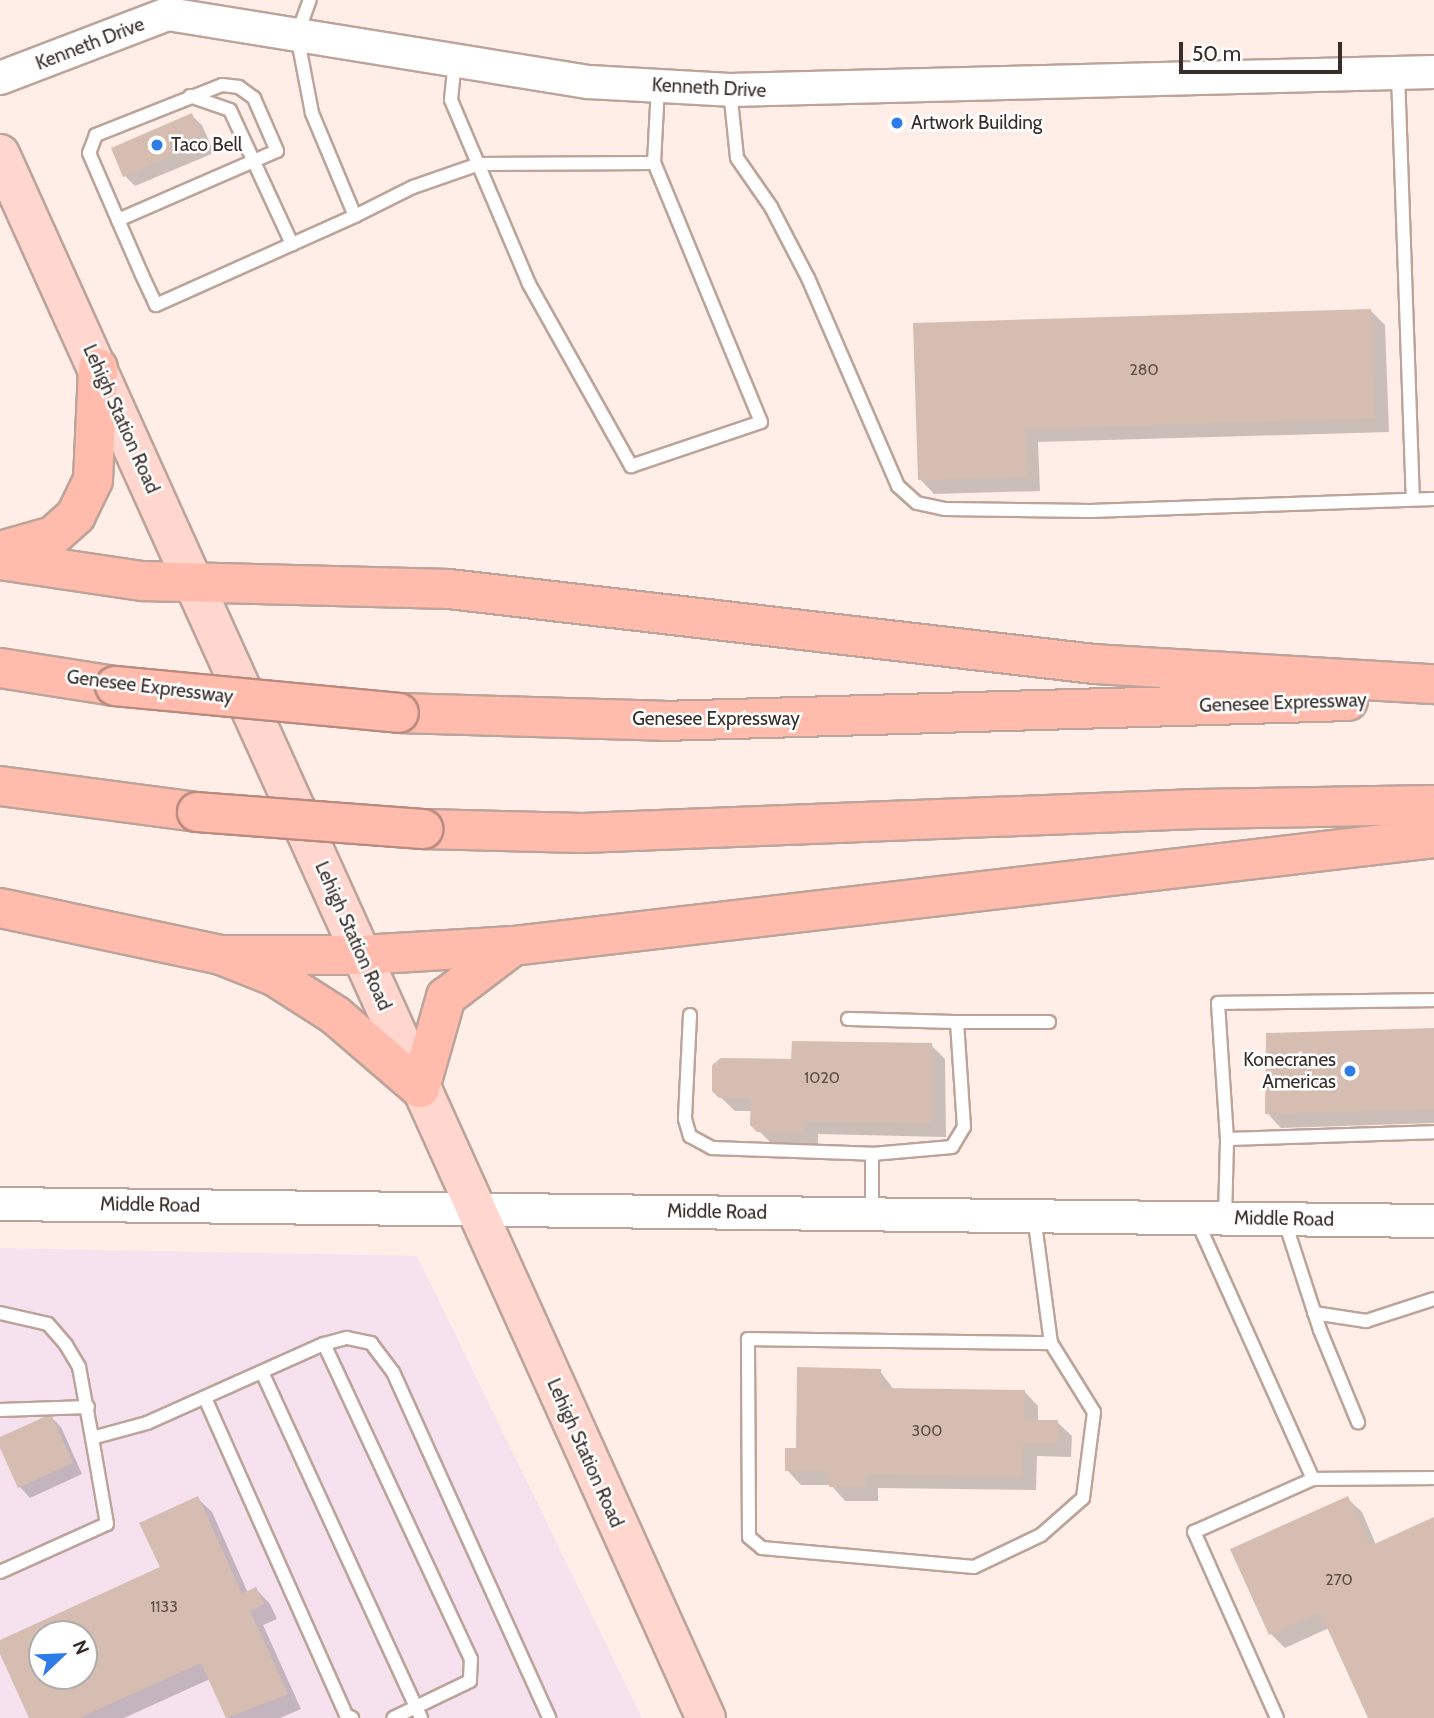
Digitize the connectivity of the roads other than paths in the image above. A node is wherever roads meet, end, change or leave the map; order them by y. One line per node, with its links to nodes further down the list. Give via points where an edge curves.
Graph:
1 (310, 0): 3 (lane)
2 (165, 7): 3 (street, Kenneth Drive); 7 (street, Kenneth Drive)
3 (297, 35): 4 (street, Kenneth Drive); 15 (lane, via 312,113)
4 (455, 60): 8 (street, Kenneth Drive, via 589,82); 14 (lane, via 451,100)
5 (1434, 72): 6 (street, Kenneth Drive)
6 (1398, 74): 9 (street, Kenneth Drive); 19 (lane)
7 (0, 78)
8 (658, 86): 9 (street, Kenneth Drive); 13 (lane)
9 (730, 90): 19 (lane, via 737,158 771,207 808,278 898,485 917,503 945,509 1090,511)
10 (190, 96): 12 (lane, via 230,110); 12 (lane, via 222,85 254,97 277,151); 16 (lane, via 96,135 89,153)
11 (0, 154): 18 (main road, Lehigh Station Road)
12 (255, 160): 16 (lane); 17 (lane)
13 (654, 163): 14 (lane); 14 (lane, via 761,422 631,466 529,284)
14 (479, 164): 15 (lane, via 413,187)
15 (355, 216): 17 (lane)
16 (118, 220): 17 (lane, via 156,305)
17 (292, 244)
18 (98, 368): 21 (highway, via 93,480 76,514 53,536); 23 (main road, Lehigh Station Road)
19 (1413, 499): 20 (lane)
20 (1434, 499)
21 (0, 551)
22 (0, 560): 23 (highway, via 143,580)
23 (193, 580): 25 (highway, via 449,589 1094,664); 33 (main road, Lehigh Station Road)
24 (7, 668): 26 (highway, Genesee Expressway, bridge, via 115,686 399,713 663,721)
25 (1434, 684)
26 (1434, 698)
27 (0, 786): 28 (highway, bridge, via 197,812 423,829 582,833 1198,809)
28 (1434, 805)
29 (1434, 838): 31 (highway)
30 (0, 908): 32 (highway)
31 (513, 946): 33 (highway); 39 (highway, via 446,997)
32 (221, 955): 33 (highway); 39 (highway, via 274,976 335,1015)
33 (361, 955): 39 (main road, Lehigh Station Road)
34 (1434, 1000): 41 (lane, via 1218,1003)
35 (690, 1015): 42 (lane, via 685,1119 690,1136 712,1148)
36 (848, 1019): 37 (lane)
37 (957, 1022): 38 (lane); 42 (lane, via 964,1126 952,1147)
38 (1049, 1022)
39 (420, 1088): 44 (main road, Lehigh Station Road)
40 (1434, 1132): 41 (lane)
41 (1227, 1139): 47 (lane)
42 (872, 1154): 45 (lane)
43 (0, 1204): 44 (street, Middle Road)
44 (474, 1209): 45 (street, Middle Road); 68 (main road, Lehigh Station Road)
45 (872, 1214): 46 (street, Middle Road)
46 (1034, 1216): 47 (street, Middle Road); 53 (lane)
47 (1210, 1218): 48 (street, Middle Road); 62 (lane)
48 (1284, 1219): 49 (street, Middle Road); 52 (lane)
49 (1434, 1221)
50 (1434, 1298): 52 (lane, via 1366,1321)
51 (0, 1313): 57 (lane, via 48,1324 79,1367)
52 (1314, 1313): 59 (lane)
53 (1051, 1343): 53 (lane, via 1094,1412 1083,1498 1041,1535 974,1567 762,1548 749,1537 748,1339)
54 (324, 1344): 55 (lane); 64 (lane, via 471,1659 470,1681); 67 (lane, via 347,1338 371,1343 393,1372)
55 (262, 1372): 56 (lane); 64 (lane)
56 (205, 1398): 60 (lane, via 147,1423); 65 (lane, via 346,1715)
57 (88, 1407): 58 (lane); 60 (lane)
58 (0, 1410)
59 (1358, 1422)
60 (92, 1438): 63 (lane, via 107,1524)
61 (1434, 1478): 62 (lane)
62 (1312, 1479): 69 (lane, via 1194,1532)
63 (0, 1572)
64 (419, 1712): 66 (lane)
65 (352, 1718)
66 (393, 1718)
67 (549, 1718)
68 (706, 1718)
69 (1277, 1718)

